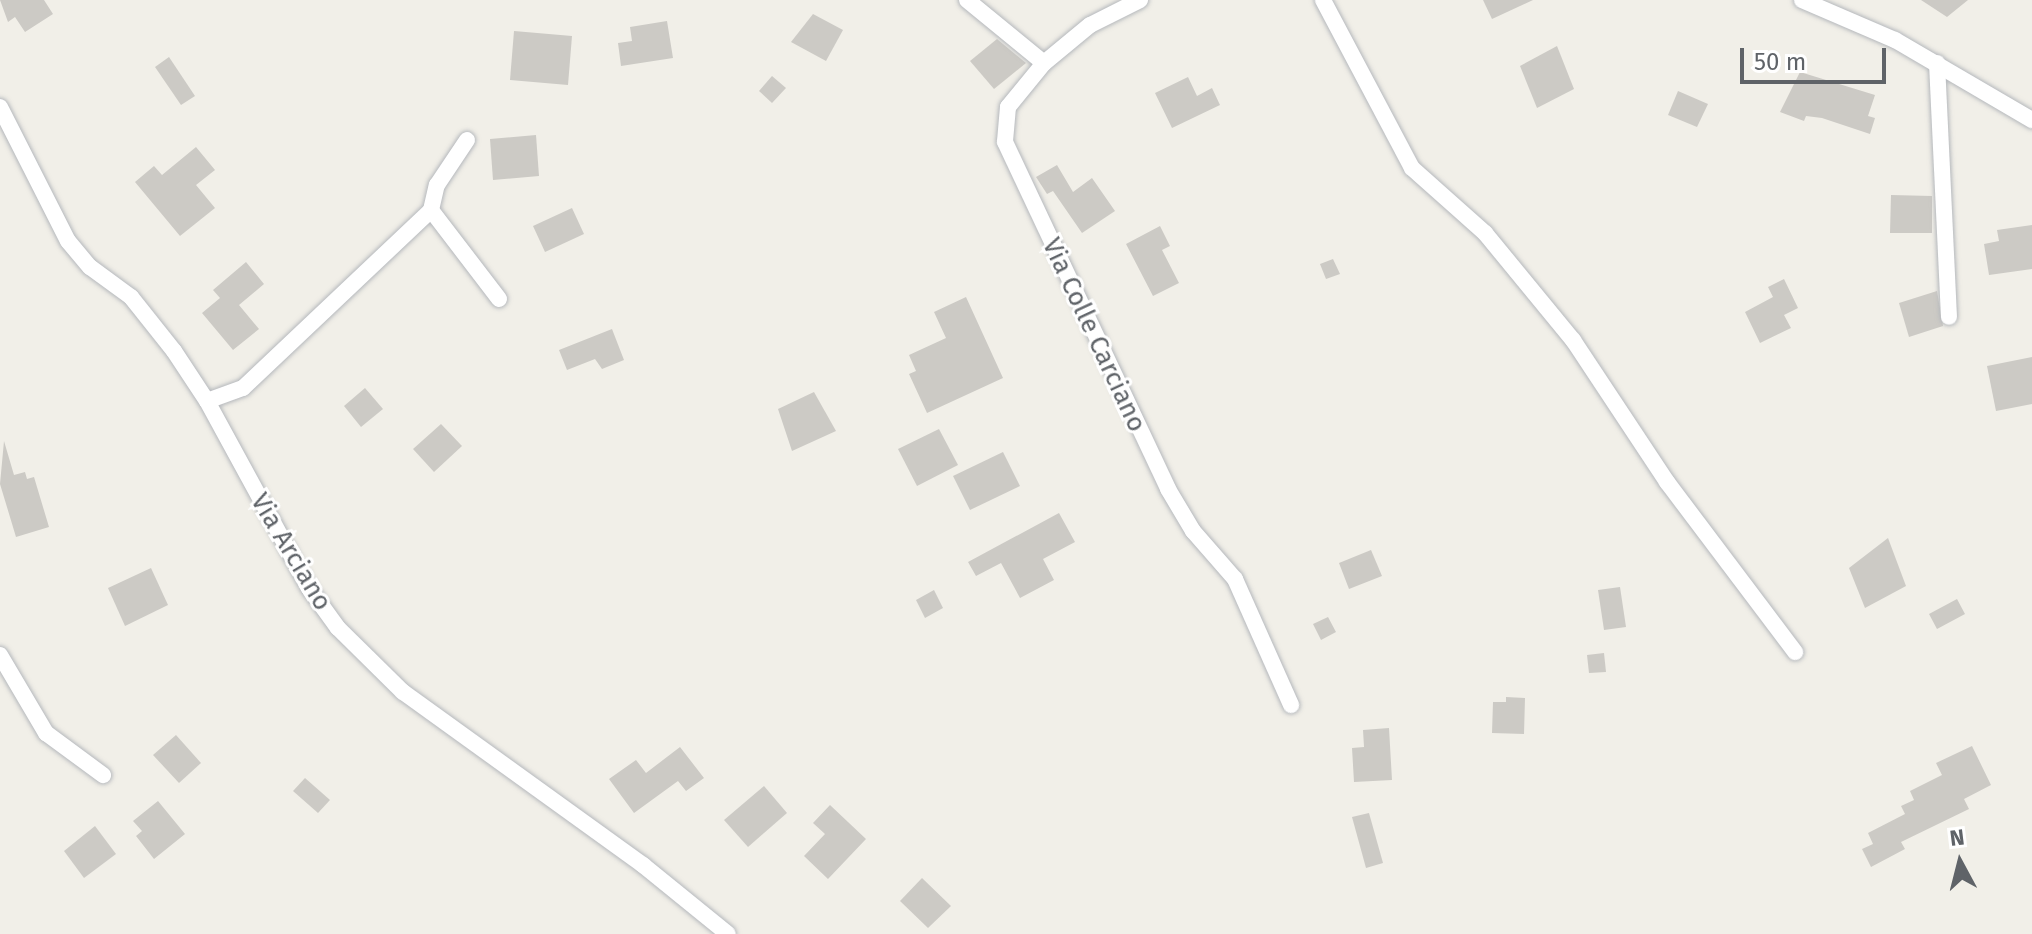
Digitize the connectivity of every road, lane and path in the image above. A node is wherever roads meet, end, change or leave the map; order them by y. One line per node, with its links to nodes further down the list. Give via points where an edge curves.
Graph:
1 (967, 0): 5 (street)
2 (1140, 0): 5 (street, Via Colle Carciano, via 1090,25)
3 (1323, 0): 14 (street, via 1412,168 1485,233 1573,340 1667,482)
4 (1802, 0): 6 (street)
5 (1044, 63): 16 (street, Via Colle Carciano, via 1008,107 1005,142 1168,489 1193,531 1235,579)
6 (1937, 63): 8 (street); 12 (street)
7 (0, 107): 13 (street, Via Arciano, via 73,249 145,313)
8 (2032, 120)
9 (467, 140): 10 (street, via 437,185)
10 (431, 210): 11 (street); 13 (street, via 243,388)
11 (499, 299)
12 (1949, 317)
13 (207, 401): 18 (street, Via Arciano, via 309,588 368,661)
14 (1795, 652)
15 (0, 655): 17 (street, via 52,739)
16 (1291, 705)
17 (103, 775)
18 (728, 934)

